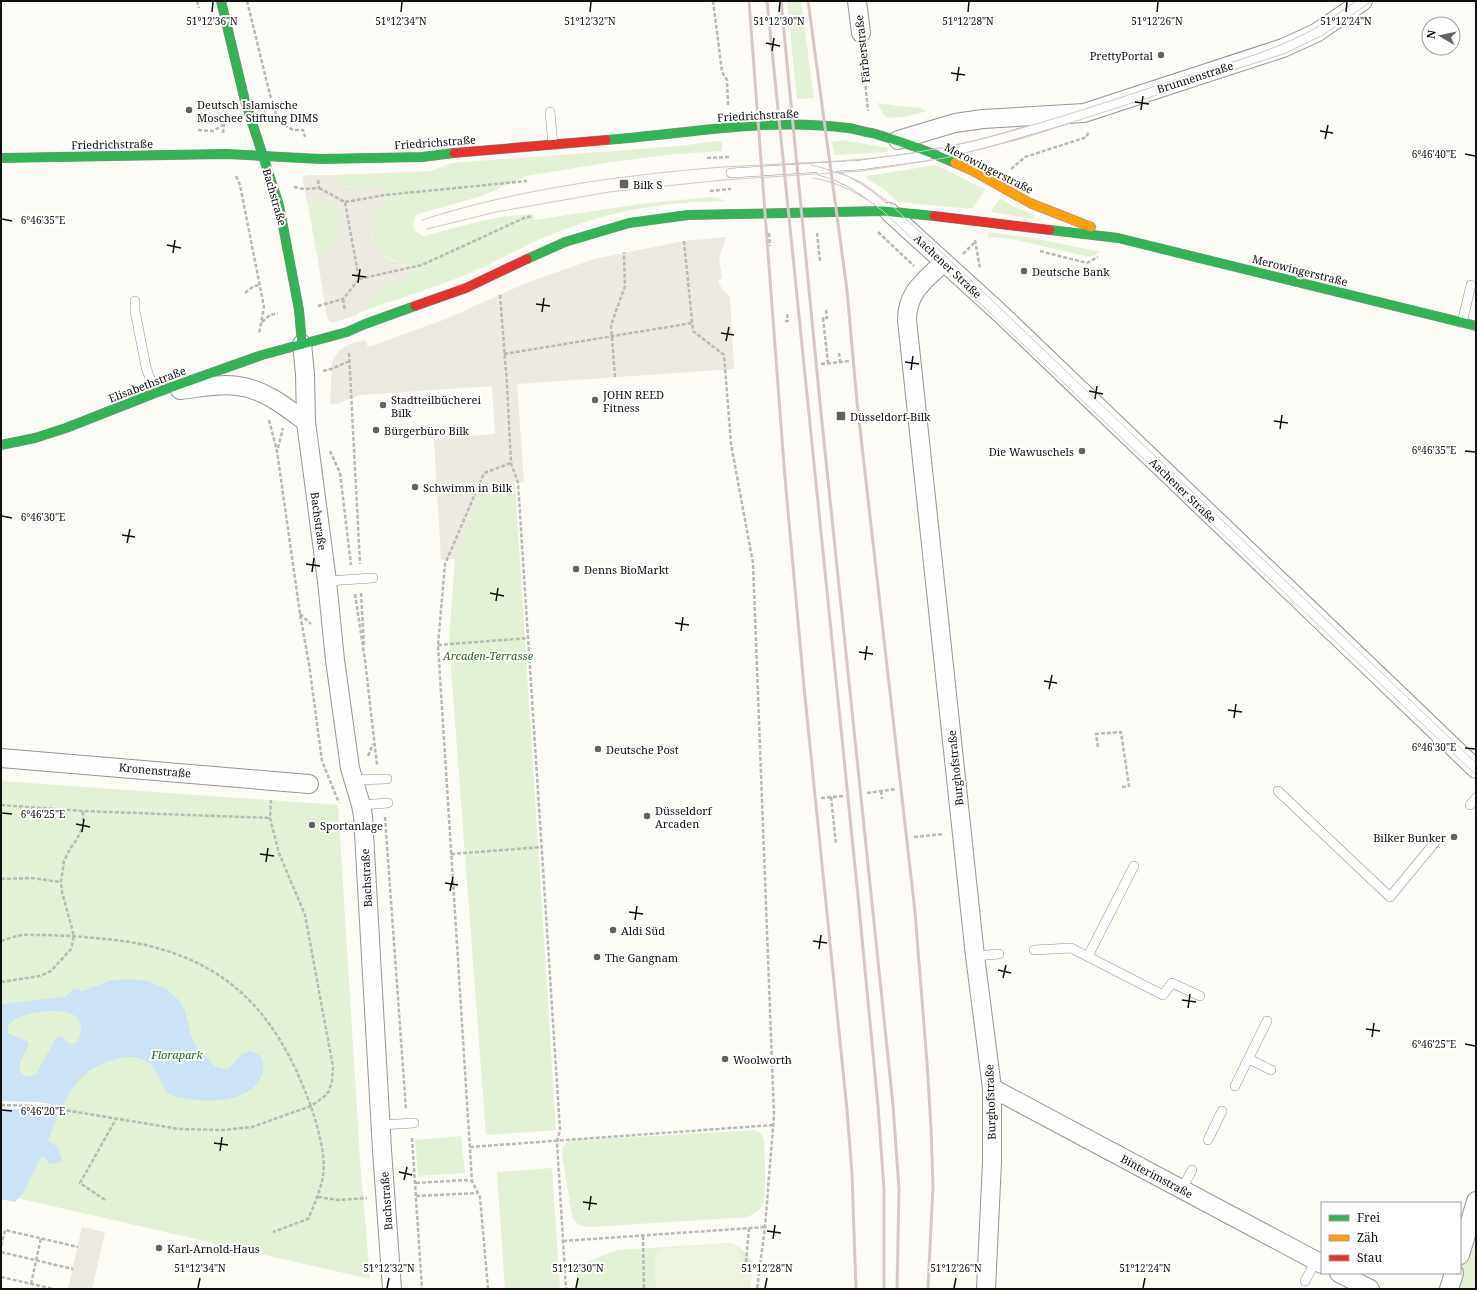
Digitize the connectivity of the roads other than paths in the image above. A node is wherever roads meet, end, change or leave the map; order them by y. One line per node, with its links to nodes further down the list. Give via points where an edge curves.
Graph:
1 (221, 1): 11 (main road, Bachstraße, via 245,101)
2 (857, 1): 4 (street, Färberstraße)
3 (1363, 1): 6 (street, Brunnenstraße, via 1316,33 1283,48)
4 (861, 33)
5 (550, 112): 9 (lane)
6 (1084, 113): 8 (street, Brunnenstraße, via 982,119 955,123); 10 (lane, via 982,144)
7 (870, 133): 8 (main road, Merowingerstraße); 9 (main road, Friedrichstraße, via 810,124 769,124)
8 (898, 140): 10 (main road, Merowingerstraße)
9 (553, 145): 11 (main road, Friedrichstraße, via 422,156)
10 (937, 154): 13 (lane); 16 (main road, Merowingerstraße, via 1030,202)
11 (263, 156): 12 (main road, Friedrichstraße, via 226,154); 22 (main road, Bachstraße, via 279,205 299,310)
12 (1, 158)
13 (814, 169): 14 (lane); 15 (lane, via 845,179)
14 (731, 173)
15 (889, 212): 16 (main road, Merowingerstraße); 17 (street, Aachener Straße); 22 (main road, Merowingerstraße, via 688,215 629,223 565,242 466,288 347,332)
16 (1118, 238): 20 (main road, Merowingerstraße)
17 (952, 259): 29 (street, Aachener Straße, via 1011,324); 42 (street, Burghofstraße, via 914,293 908,304 907,320)
18 (1470, 285): 20 (lane)
19 (135, 302): 23 (lane, via 146,366)
20 (1462, 323): 21 (main road, Merowingerstraße)
21 (1476, 326)
22 (302, 344): 23 (main road, Elisabethstraße, via 242,361); 24 (street, Bachstraße)
23 (155, 393): 24 (street, via 223,385 239,386 270,398); 25 (main road, Elisabethstraße, via 66,428)
24 (306, 422): 27 (street, Bachstraße)
25 (1, 445)
26 (373, 578): 27 (lane)
27 (327, 581): 31 (street, Bachstraße, via 338,683)
28 (1, 758): 32 (street, Kronenstraße)
29 (1476, 769)
30 (383, 779): 31 (lane)
31 (353, 780): 36 (street, Bachstraße)
32 (309, 784)
33 (1278, 791): 38 (lane, via 1390,897)
34 (1476, 798): 37 (lane)
35 (386, 803): 36 (lane)
36 (361, 805): 52 (street, Bachstraße)
37 (1470, 805)
38 (1436, 841)
39 (1134, 866): 43 (lane)
40 (1034, 950): 43 (lane, via 1071,948)
41 (999, 954): 42 (lane)
42 (975, 956): 49 (street, Burghofstraße)
43 (1088, 956): 44 (lane, via 1164,995 1172,983)
44 (1200, 996)
45 (1267, 1021): 46 (lane)
46 (1249, 1059): 47 (lane); 48 (lane)
47 (1271, 1070)
48 (1235, 1086)
49 (992, 1088): 55 (street, Binterimstraße); 63 (street, Burghofstraße)
50 (1222, 1111): 53 (lane)
51 (412, 1124): 52 (lane)
52 (381, 1125): 62 (street, Bachstraße)
53 (1208, 1140)
54 (1192, 1170): 55 (lane)
55 (1182, 1189): 58 (street, Binterimstraße)
56 (1476, 1201): 57 (street)
57 (1461, 1251)
58 (1319, 1262): 61 (lane)
59 (1342, 1274): 64 (street)
60 (1454, 1274): 65 (street)
61 (1305, 1281)
62 (392, 1289)
63 (986, 1289)
64 (1370, 1289)
65 (1449, 1289)

